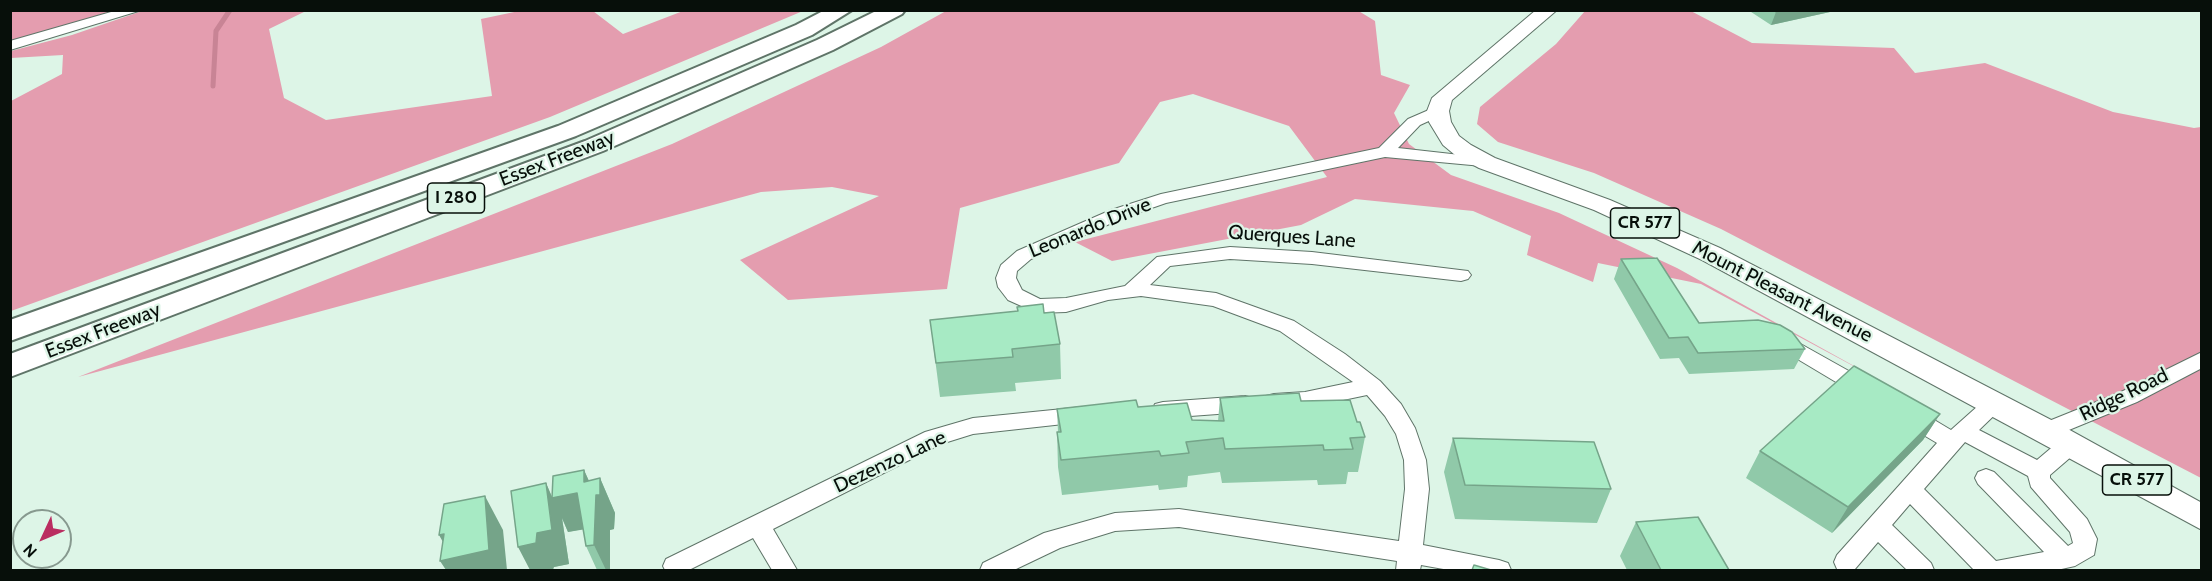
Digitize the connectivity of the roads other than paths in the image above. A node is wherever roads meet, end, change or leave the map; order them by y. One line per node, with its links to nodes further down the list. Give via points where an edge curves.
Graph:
1 (135, 10): 5 (street)
2 (842, 10): 11 (highway, Essex Freeway / I 280, via 804,30 567,131)
3 (895, 10): 14 (highway, Essex Freeway / I 280, via 825,45 594,146)
4 (1548, 10): 6 (main road, via 1456,85 1442,98)
5 (10, 46)
6 (1438, 111): 7 (street, via 1414,123); 8 (main road, Mount Pleasant Avenue / CR 577, via 1451,140)
7 (1385, 152): 8 (street); 10 (street, Leonardo Drive, via 1161,199 1024,255 1008,269 1006,278 1014,296 1037,306 1066,305)
8 (1487, 164): 16 (main road, Mount Pleasant Avenue / CR 577, via 1660,230)
9 (1461, 276): 10 (street, Querques Lane, via 1312,258 1230,253 1164,261)
10 (1131, 291): 15 (street, Leonardo Drive, via 1216,300 1287,326)
11 (10, 331)
12 (1766, 335): 19 (street, via 1777,337 1885,401)
13 (2202, 359): 20 (street, Ridge Road)
14 (10, 366)
15 (1371, 386): 17 (street, via 1305,400); 28 (street, Leonardo Drive, via 1393,410 1415,459 1417,489)
16 (1996, 404): 19 (street); 20 (main road, Mount Pleasant Avenue / CR 577)
17 (1143, 411)
18 (1108, 414): 26 (street, Dezenzo Lane, via 973,426 933,438)
19 (1958, 436): 21 (street); 23 (street)
20 (2059, 437): 21 (street, Ridge Road); 24 (main road, Mount Pleasant Avenue / CR 577)
21 (2039, 472): 27 (street, via 2039,481 2079,526 2085,539 2085,548)
22 (1986, 478): 27 (street)
23 (1910, 489): 25 (street); 35 (street)
24 (2202, 518)
25 (1878, 526): 29 (street); 34 (street)
26 (759, 527): 30 (street, Dezenzo Lane); 31 (street)
27 (2066, 559): 36 (street)
28 (1409, 562): 32 (street, via 1179,518 1115,522 1053,540); 33 (street)
29 (1846, 562)
30 (675, 566)
31 (785, 570)
32 (992, 570)
33 (1499, 570)
34 (1922, 570)
35 (1989, 570)
36 (1998, 570)

